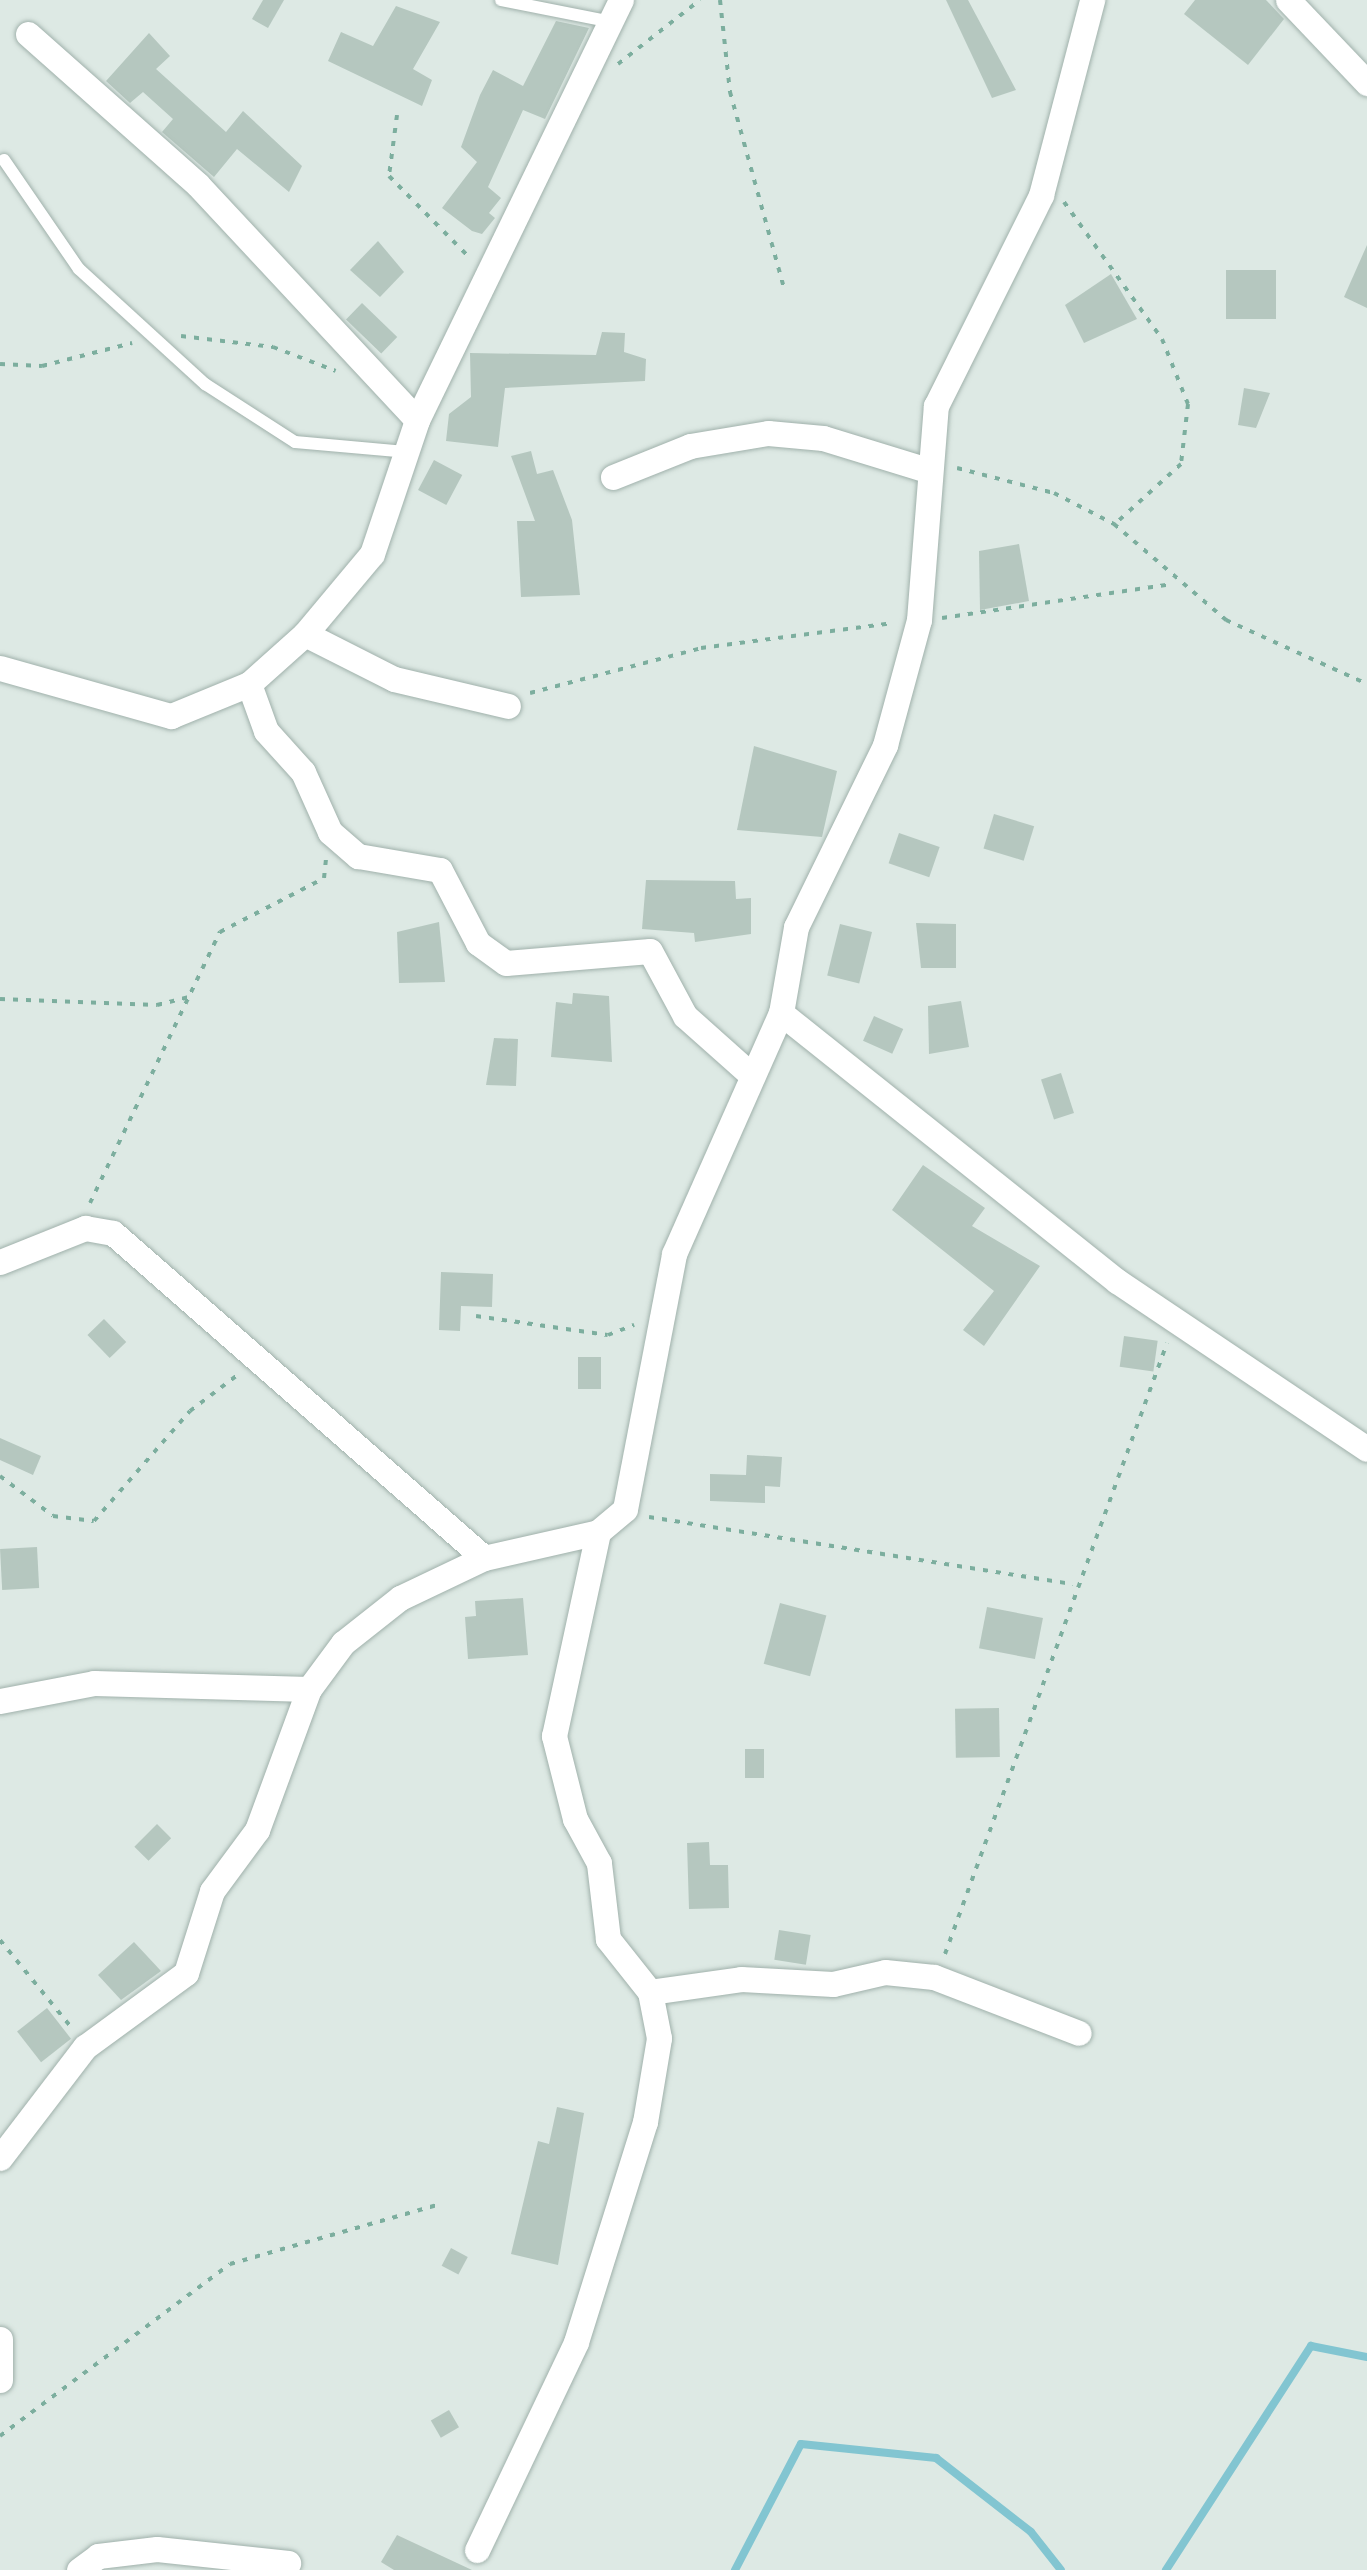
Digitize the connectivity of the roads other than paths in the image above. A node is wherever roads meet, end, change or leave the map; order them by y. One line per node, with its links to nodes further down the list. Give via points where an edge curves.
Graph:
1 (500, 0): 4 (lane)
2 (1092, 0): 10 (street, via 1040,194 948,372)
3 (1288, 0): 6 (street)
4 (616, 11): 8 (street, via 594,71)
5 (28, 34): 8 (street, via 198,186 380,388)
6 (1367, 83)
7 (4, 160): 9 (lane, via 79,269 206,384 296,442)
8 (417, 420): 9 (street)
9 (409, 452): 12 (street, via 372,554)
10 (928, 466): 11 (street, via 823,438 768,432 690,446); 16 (street, via 919,620 885,744 796,928)
11 (613, 477)
12 (305, 634): 14 (street); 15 (street, via 394,679)
13 (0, 668): 14 (street, via 171,716)
14 (248, 684): 17 (street, via 266,731 303,772 330,832 358,856 440,870 478,944 506,963 650,951 685,1016)
15 (508, 706)
16 (781, 1013): 17 (street); 19 (street, via 1117,1282 1174,1314)
17 (749, 1073): 20 (street, via 660,1311 625,1509)
18 (0, 1262): 21 (street, via 85,1228 140,1252 253,1363)
19 (1367, 1449)
20 (598, 1532): 21 (street); 24 (street, via 554,1736 575,1819 599,1864 608,1939)
21 (484, 1558): 22 (street, via 371,1618)
22 (309, 1689): 23 (street, via 94,1683); 26 (street, via 257,1830 212,1890 186,1973 86,2047)
23 (0, 1702)
24 (650, 1992): 25 (street, via 741,1979 934,1977); 29 (street, via 659,2038 645,2122 576,2342)
25 (1079, 2032)
26 (0, 2158)
27 (0, 2339): 28 (street)
28 (0, 2380)
29 (478, 2550)
30 (288, 2564): 31 (street, via 157,2549 98,2556)
31 (79, 2570)

